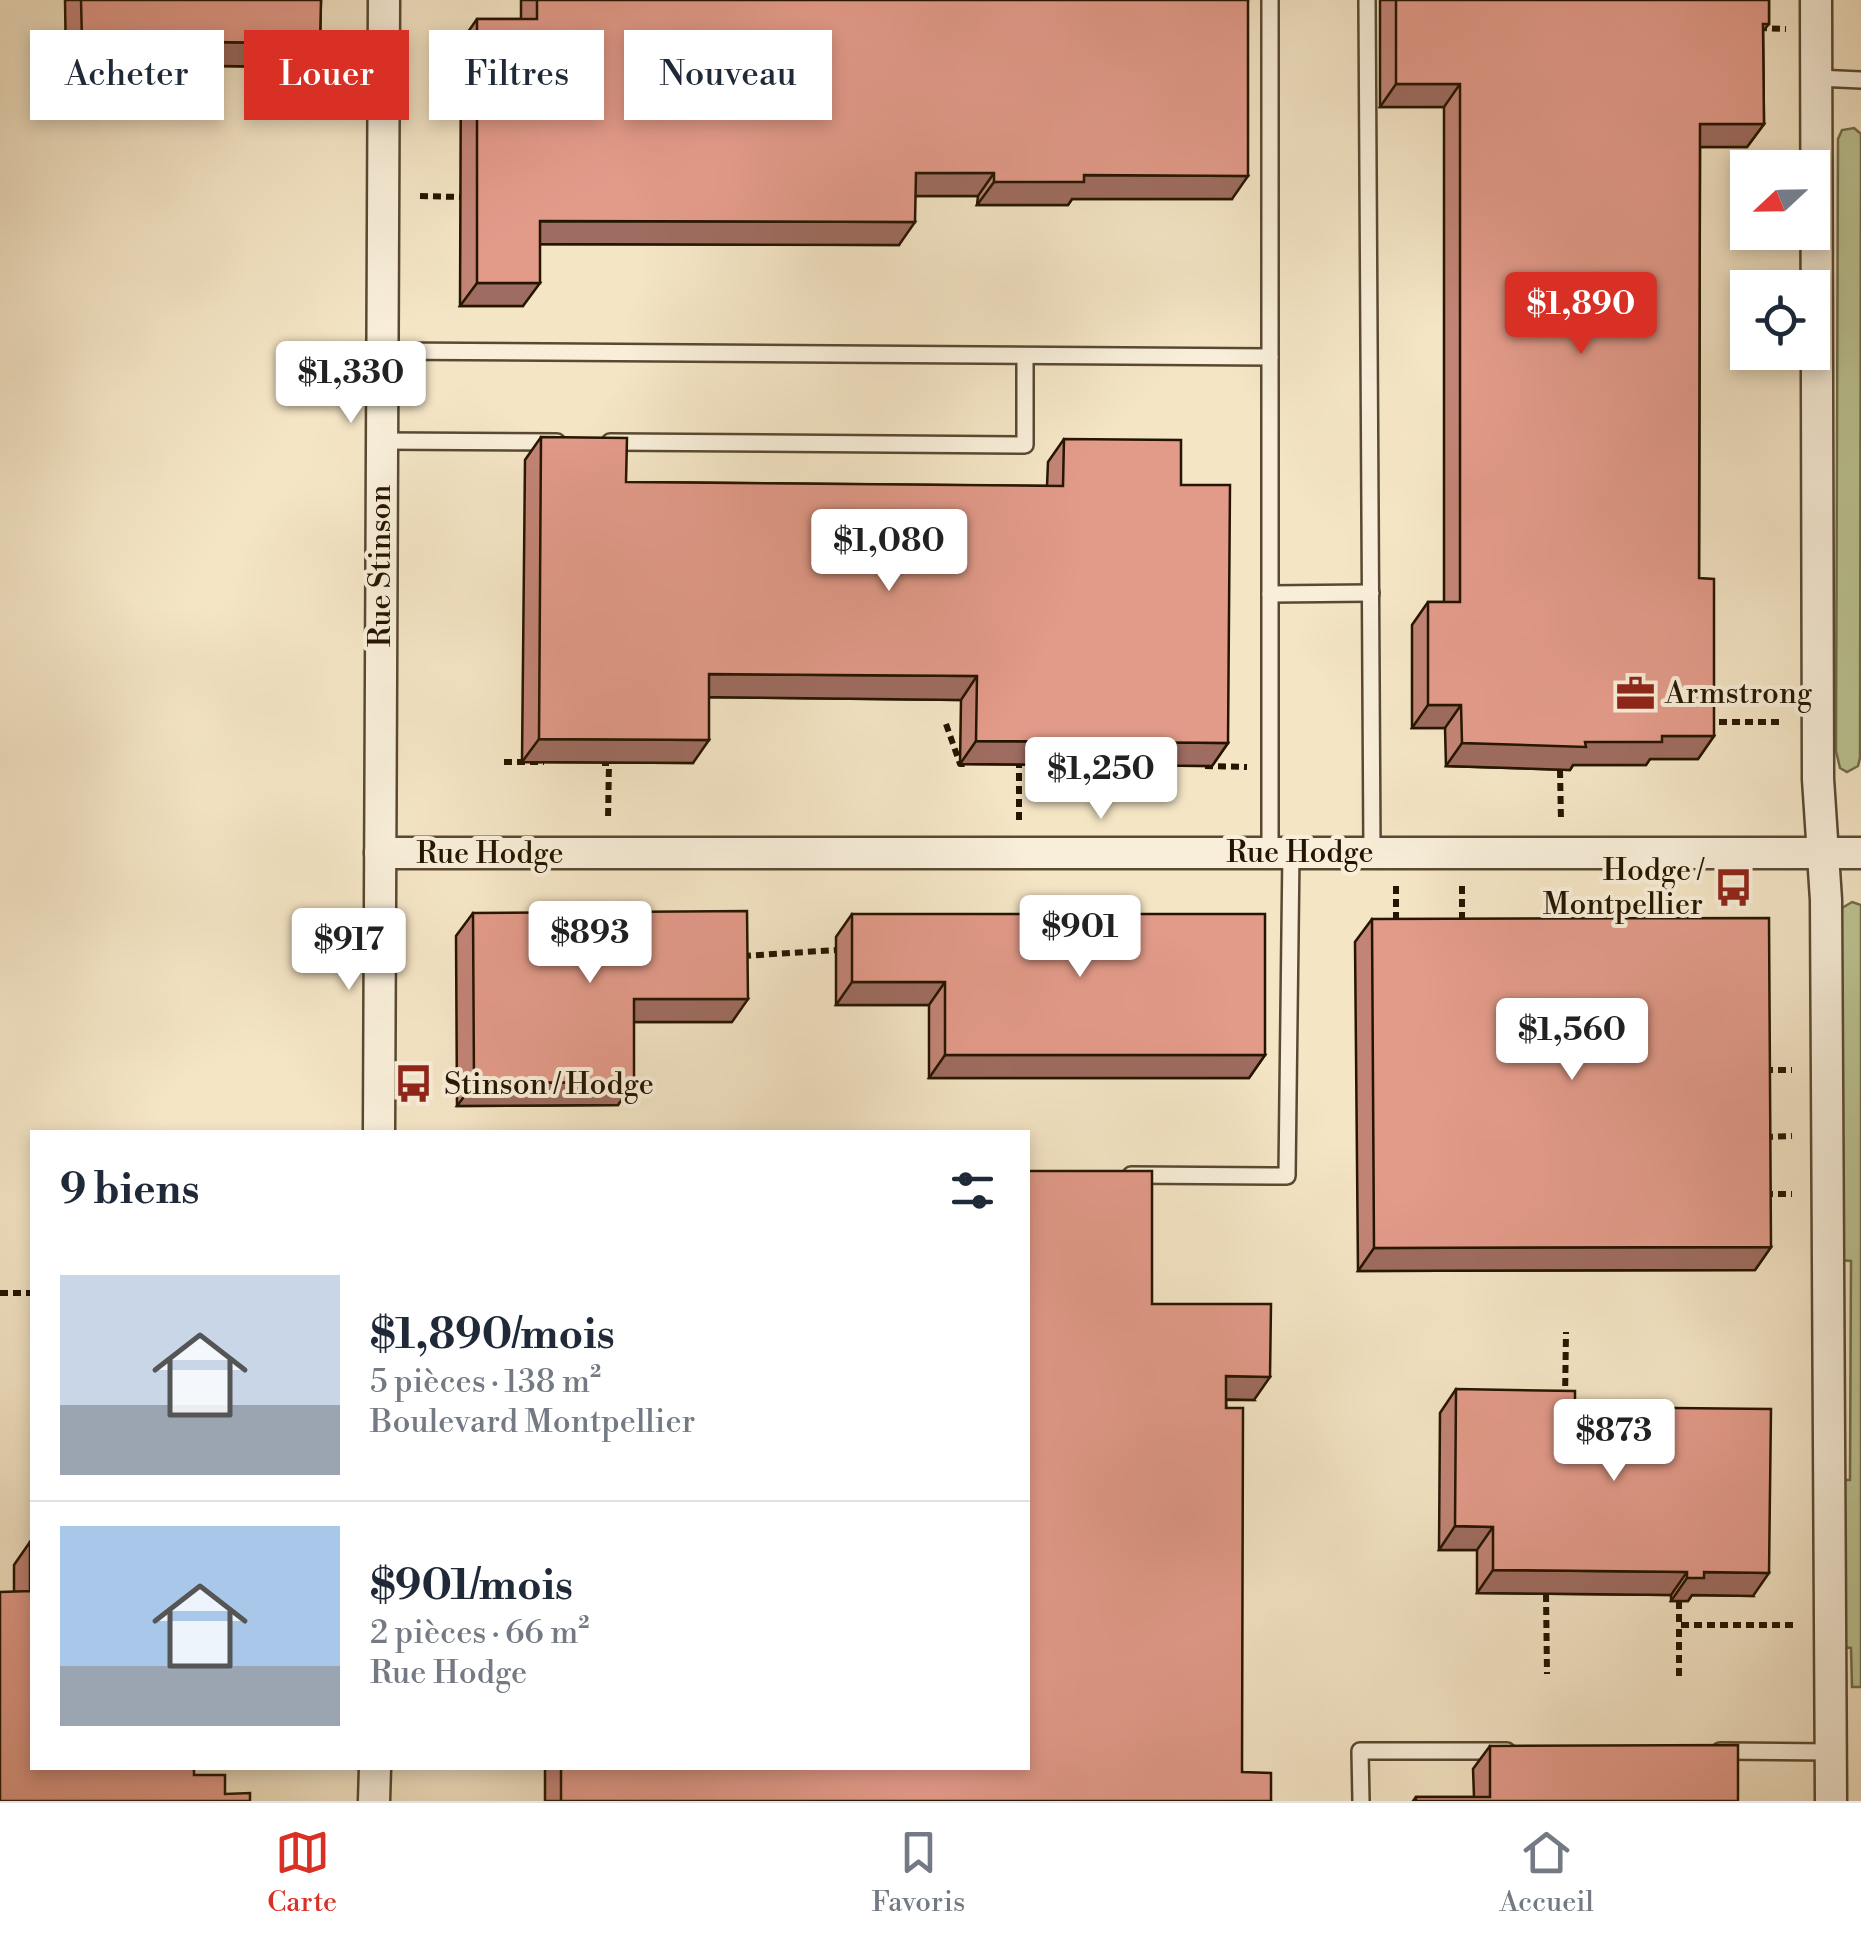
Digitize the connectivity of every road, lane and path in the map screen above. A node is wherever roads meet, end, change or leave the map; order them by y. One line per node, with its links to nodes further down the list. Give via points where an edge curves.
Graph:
1 (384, 0): 11 (street, Rue Stinson)
2 (1270, 0): 13 (lane)
3 (1368, 0): 17 (lane)
4 (1816, 0): 7 (street)
5 (1752, 28): 6 (path)
6 (1791, 29)
7 (1818, 78): 8 (lane); 37 (street)
8 (1861, 80)
9 (420, 196): 10 (path)
10 (460, 197)
11 (381, 351): 12 (lane); 14 (street, Rue Stinson)
12 (1025, 356): 13 (lane); 16 (lane, via 1025,445)
13 (1270, 358): 18 (lane)
14 (381, 441): 15 (lane); 38 (street, Rue Stinson)
15 (580, 442)
16 (599, 442)
17 (1370, 593): 18 (lane); 36 (lane)
18 (1270, 594): 35 (lane)
19 (1701, 716): 20 (path, via 1706,722)
20 (1780, 722)
21 (946, 724): 25 (path, via 960,764)
22 (504, 762): 23 (path)
23 (557, 762)
24 (592, 762): 32 (path, via 609,763)
25 (980, 764)
26 (999, 764): 27 (path)
27 (1019, 764): 28 (path); 33 (path)
28 (1038, 764)
29 (1192, 766): 30 (path)
30 (1212, 766)
31 (1560, 770): 34 (path)
32 (608, 819)
33 (1018, 820)
34 (1560, 821)
35 (1280, 852): 36 (street, Rue Hodge); 38 (street, Rue Hodge); 53 (lane, via 1288,1176)
36 (1372, 852): 37 (street, Rue Hodge)
37 (1822, 852): 39 (street, Rue Hodge); 68 (street)
38 (380, 853): 50 (street, Rue Stinson)
39 (1861, 853)
40 (1396, 886): 44 (path)
41 (1462, 886): 45 (path)
42 (1665, 886): 43 (path)
43 (1663, 941)
44 (1396, 942)
45 (1462, 942)
46 (836, 950): 47 (path)
47 (732, 956)
48 (1754, 1070): 49 (path)
49 (1792, 1070)
50 (379, 1130)
51 (1792, 1136): 52 (path)
52 (1754, 1137)
53 (1122, 1175)
54 (1754, 1194): 55 (path)
55 (1792, 1194)
56 (0, 1293): 57 (path)
57 (30, 1294)
58 (1566, 1332): 59 (path)
59 (1566, 1404)
60 (1546, 1594): 64 (path)
61 (1679, 1601): 62 (path)
62 (1680, 1625): 63 (path); 65 (path)
63 (1794, 1625)
64 (1547, 1674)
65 (1679, 1676)
66 (1520, 1751): 71 (lane, via 1360,1751)
67 (1699, 1751): 68 (lane)
68 (1830, 1752): 72 (street)
69 (374, 1770): 70 (street)
70 (374, 1801)
71 (1361, 1801)
72 (1831, 1801)

